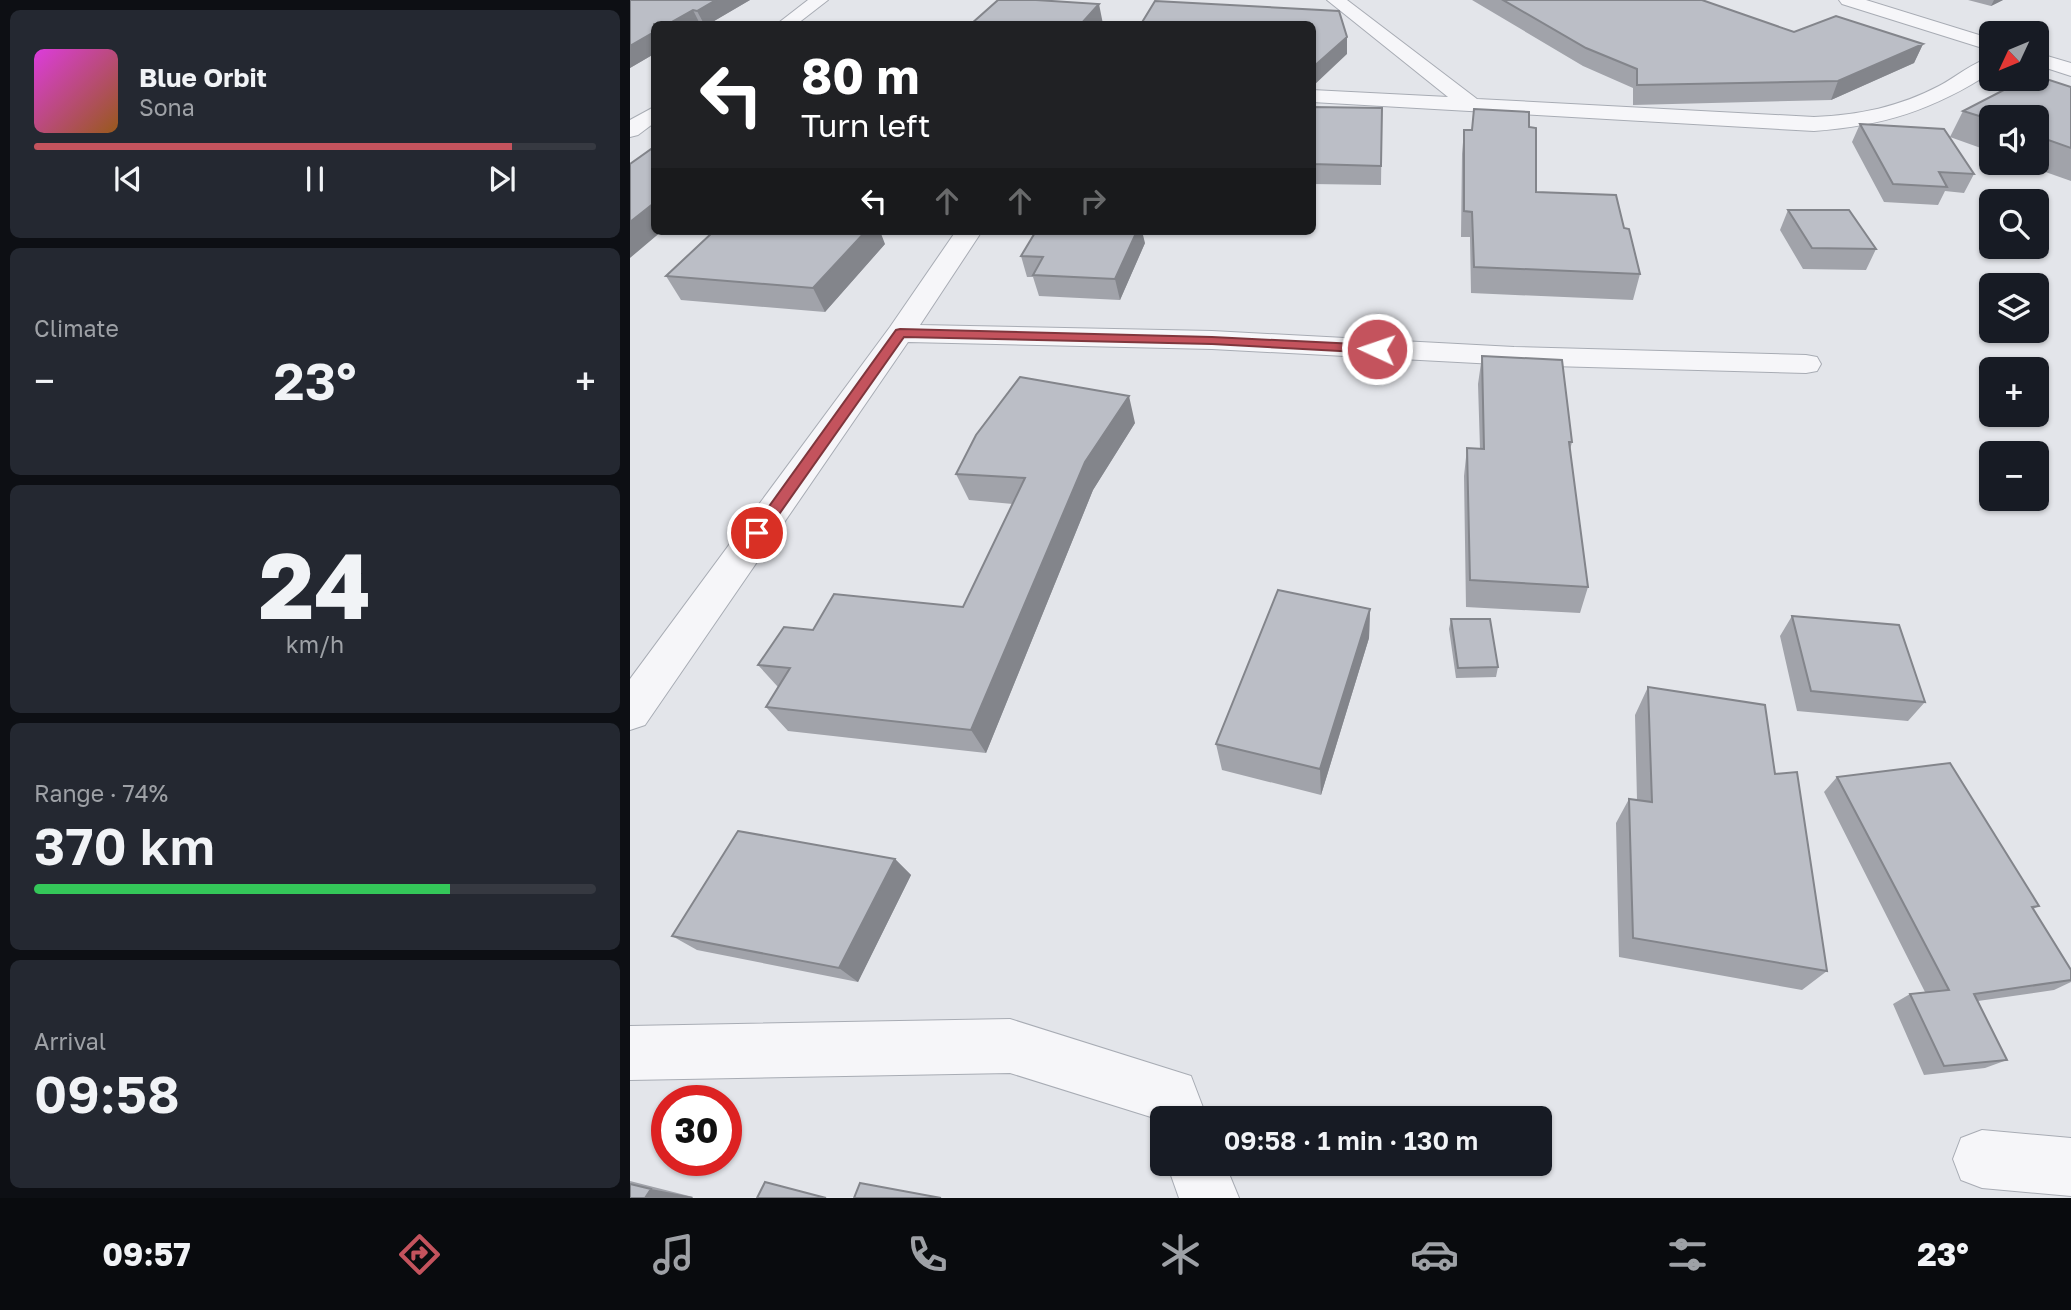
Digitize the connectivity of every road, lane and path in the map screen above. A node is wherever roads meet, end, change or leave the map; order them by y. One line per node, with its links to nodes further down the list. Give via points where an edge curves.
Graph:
1 (819, 0): 4 (street)
2 (1336, 0): 10 (street)
3 (1848, 0): 5 (street)
4 (790, 21)
5 (1979, 41)
6 (2049, 63): 7 (street)
7 (2071, 69)
8 (1979, 71): 10 (street, via 1944,94 1882,118 1850,123)
9 (1316, 96): 10 (street)
10 (1469, 103)
11 (651, 115): 12 (street)
12 (630, 130)
13 (966, 235): 14 (street)
14 (900, 333): 15 (street, via 1212,340 1514,356); 16 (street)
15 (1806, 364)
16 (630, 712)
17 (630, 1052): 18 (street, via 1010,1046 1171,1096)
18 (1175, 1106)
19 (1982, 1159): 20 (street)
20 (2071, 1167)
21 (1201, 1176): 22 (street)
22 (1209, 1198)

